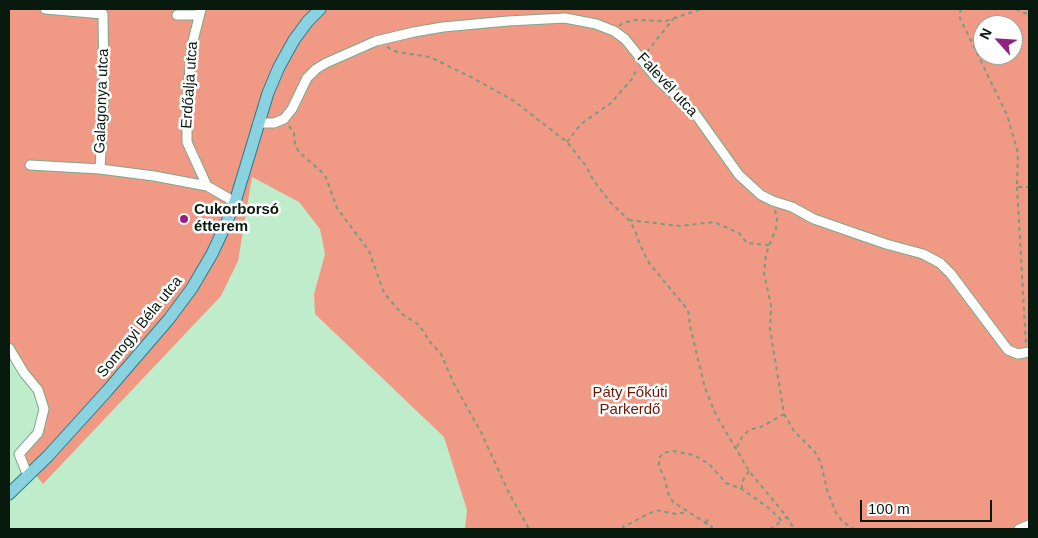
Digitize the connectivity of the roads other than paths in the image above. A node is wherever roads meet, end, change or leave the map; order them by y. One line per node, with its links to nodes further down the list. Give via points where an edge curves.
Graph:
1 (45, 9): 7 (street, Galagonya utca, via 103,14)
2 (320, 9): 5 (main road, Somogyi Béla utca, via 290,47)
3 (200, 12): 4 (street); 8 (street, Erdőalja utca, via 192,44 186,142)
4 (177, 15)
5 (258, 122): 9 (main road, Somogyi Béla utca); 11 (street, Falevél utca, via 274,123 284,119 307,78 316,69 376,41 443,27 508,21 565,18 596,24 614,31 625,40 658,80 694,112 739,175 761,195 814,219 923,254 940,263 1008,350 1018,354)
6 (30, 165): 7 (street)
7 (100, 170): 8 (street, Galagonya utca)
8 (207, 186): 9 (street)
9 (235, 202): 12 (main road, Somogyi Béla utca, via 212,254 169,319)
10 (9, 348): 12 (street, via 38,390 44,409 38,433 19,454)
11 (1028, 352)
12 (28, 476): 13 (main road, Somogyi Béla utca)
13 (9, 494)
14 (1029, 525): 15 (street)
15 (1020, 529)

